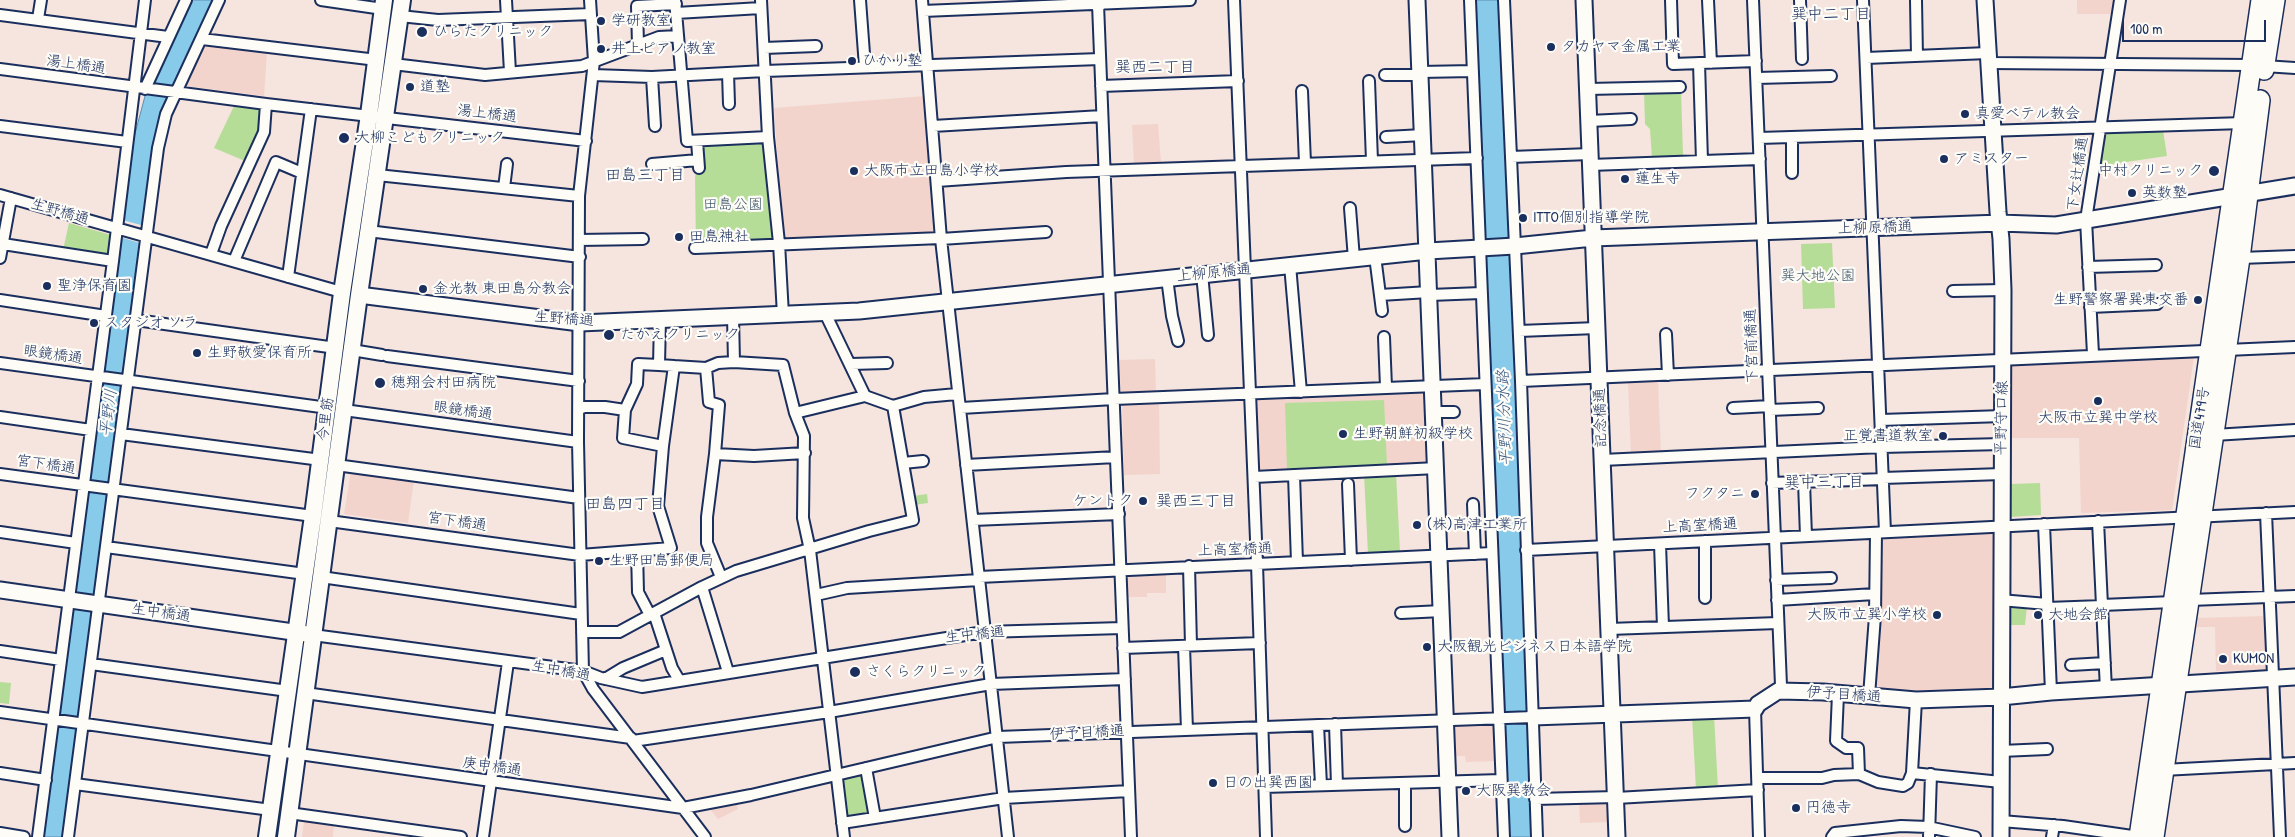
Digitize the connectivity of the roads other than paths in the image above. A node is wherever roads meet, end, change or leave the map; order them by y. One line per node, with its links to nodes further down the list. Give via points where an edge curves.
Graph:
1 (41, 0): 35 (street)
2 (145, 0): 36 (street)
3 (186, 0): 38 (street)
4 (219, 0): 39 (street)
5 (322, 0): 28 (street)
6 (506, 0): 34 (street)
7 (590, 0): 32 (street)
8 (860, 0): 57 (street)
9 (922, 0): 31 (street)
10 (1190, 0): 26 (street)
11 (1234, 0): 71 (street)
12 (1417, 0): 64 (street)
13 (1470, 0): 60 (street)
14 (1504, 0): 102 (street)
15 (1584, 0): 77 (street, 記念橋通)
16 (1671, 0): 53 (street, via 1673,64)
17 (1708, 0): 51 (street)
18 (1754, 0): 50 (street, 下宮前橋通)
19 (1800, 0): 47 (street)
20 (1863, 0): 44 (street)
21 (1916, 0): 43 (street)
22 (1985, 0): 45 (street, 平野守口線)
23 (2120, 0): 54 (street, 下女辻橋通)
24 (2261, 0): 56 (highway, 国道479号)
25 (2275, 0): 56 (highway, 国道479号)
26 (1098, 2): 31 (street); 46 (street)
27 (761, 4): 29 (street); 42 (street)
28 (384, 5): 48 (main road, 今里筋)
29 (676, 6): 37 (street); 40 (street, via 637,6)
30 (401, 8): 34 (street, via 438,20); 52 (main road, 今里筋)
31 (923, 11): 55 (street)
32 (591, 14): 34 (street); 49 (street)
33 (0, 15): 35 (street)
34 (507, 18): 62 (street)
35 (38, 19): 36 (street)
36 (140, 33): 38 (street); 75 (street)
37 (678, 36): 40 (street); 67 (street)
38 (168, 37): 76 (street)
39 (202, 39): 48 (street); 79 (street)
40 (638, 45): 49 (street)
41 (816, 46): 42 (street)
42 (764, 48): 61 (street)
43 (1917, 56): 44 (street); 45 (street)
44 (1866, 58): 93 (street)
45 (1989, 58): 54 (street); 92 (street, 平野守口線)
46 (1100, 59): 55 (street); 73 (street)
47 (1802, 59)
48 (376, 60): 83 (main road, 今里筋)
49 (594, 61): 62 (street, via 582,66); 65 (street)
50 (1756, 61): 51 (street); 70 (street, 下宮前橋通)
51 (1711, 63): 53 (street)
52 (393, 64): 62 (street, via 485,75); 83 (main road, 今里筋)
53 (1699, 64): 108 (street)
54 (2110, 64): 56 (street); 91 (street, 下女辻橋通)
55 (928, 65): 57 (street); 90 (street)
56 (2258, 66): 58 (street); 87 (highway, 国道479号); 121 (highway, 国道479号)
57 (865, 67): 61 (street)
58 (2295, 68)
59 (0, 70): 75 (street, 湯上橋通)
60 (1473, 70): 64 (street); 103 (street)
61 (765, 71): 63 (street); 95 (street)
62 (510, 72)
63 (728, 73): 67 (street); 81 (street)
64 (1420, 73): 66 (street); 94 (street)
65 (593, 74): 69 (street); 99 (street)
66 (1385, 75)
67 (681, 76): 69 (street); 100 (street, via 687,141)
68 (1831, 76): 70 (street)
69 (652, 77): 89 (street)
70 (1756, 78): 98 (street, 下宮前橋通)
71 (1238, 81): 73 (street); 112 (street)
72 (1369, 81): 107 (street)
73 (1101, 86): 84 (street)
74 (1680, 87): 77 (street)
75 (133, 88): 76 (street, 湯上橋通); 101 (street)
76 (146, 89): 79 (street, 湯上橋通)
77 (1588, 89): 86 (street, 記念橋通)
78 (1302, 91): 109 (street)
79 (174, 93): 80 (street, 湯上橋通); 132 (street, via 162,127)
80 (266, 104): 82 (street, 湯上橋通); 143 (street, via 264,132)
81 (729, 104)
82 (311, 109): 83 (street, 湯上橋通); 114 (street)
83 (377, 116): 99 (street, 湯上橋通); 116 (main road, 今里筋); 162 (main road, 今里筋)
84 (1102, 116): 90 (street); 113 (street)
85 (1631, 119): 86 (street)
86 (1589, 121): 104 (street, 記念橋通)
87 (2244, 123): 91 (street); 121 (highway, 国道479号)
88 (0, 126): 101 (street)
89 (656, 126)
90 (933, 126): 117 (street)
91 (2100, 127): 92 (street); 125 (street, 下女辻橋通)
92 (1993, 130): 93 (street); 126 (street, 平野守口線)
93 (1870, 134): 97 (street); 128 (street)
94 (1423, 135): 96 (street); 106 (street)
95 (768, 137): 100 (street); 137 (street)
96 (1386, 137)
97 (1792, 137): 98 (street); 115 (street)
98 (1759, 138): 105 (street, 下宮前橋通)
99 (586, 141): 122 (street)
100 (697, 141): 111 (street, via 698,164)
101 (127, 142): 127 (street)
102 (1511, 157): 104 (street); 139 (street)
103 (1477, 158): 106 (street); 141 (street)
104 (1590, 159): 108 (street); 133 (street, 記念橋通)
105 (1760, 159): 108 (street); 131 (street, 下宮前橋通)
106 (1424, 160): 107 (street); 142 (street)
107 (1372, 161): 109 (street)
108 (1702, 161)
109 (1305, 163): 112 (street)
110 (508, 164): 119 (street)
111 (652, 164)
112 (1241, 165): 113 (street); 155 (street)
113 (1104, 170): 117 (street); 159 (street)
114 (302, 173): 151 (street, via 276,162); 157 (street)
115 (1792, 173)
116 (376, 175): 119 (street); 129 (main road, 今里筋)
117 (937, 181): 135 (street)
118 (2295, 186): 121 (street, 上柳原橋通)
119 (504, 188): 122 (street)
120 (0, 195): 123 (street, 生野橋通)
121 (2241, 195): 125 (street, 上柳原橋通); 149 (highway, 国道479号); 187 (highway, 国道479号)
122 (579, 196): 136 (street)
123 (12, 198): 127 (street, 生野橋通); 138 (street)
124 (1350, 208): 148 (street)
125 (2086, 220): 126 (street, 上柳原橋通, via 2050,225); 154 (street, 下女辻橋通)
126 (2000, 223): 128 (street, 上柳原橋通); 160 (street, 平野守口線)
127 (119, 228): 132 (street, 生野橋通); 150 (street)
128 (1873, 228): 131 (street, 上柳原橋通); 196 (street)
129 (368, 231): 146 (street); 165 (main road, 今里筋)
130 (1046, 232): 135 (street)
131 (1763, 232): 133 (street, 上柳原橋通); 198 (street, 下宮前橋通)
132 (145, 235): 143 (street); 177 (street)
133 (1593, 238): 139 (street, 上柳原橋通); 179 (street, 記念橋通)
134 (642, 239): 136 (street)
135 (941, 239): 137 (street); 168 (street)
136 (579, 240): 146 (street)
137 (779, 243): 140 (street); 173 (street)
138 (3, 244): 147 (street); 150 (street)
139 (1515, 246): 141 (street, 上柳原橋通); 180 (street)
140 (696, 248)
141 (1480, 248): 142 (street, 上柳原橋通); 163 (street)
142 (1428, 251): 144 (street, 上柳原橋通); 164 (street)
143 (211, 254): 151 (street)
144 (1375, 256): 148 (street, 上柳原橋通); 166 (street)
145 (2295, 256): 149 (street)
146 (580, 257): 178 (street)
147 (0, 258)
148 (1354, 258): 152 (street, 上柳原橋通)
149 (2240, 258): 187 (highway, 国道479号)
150 (113, 261): 174 (street)
151 (234, 261): 157 (street)
152 (1290, 265): 155 (street, 上柳原橋通); 208 (street)
153 (2156, 265): 154 (street)
154 (2088, 267): 170 (street, 下女辻橋通)
155 (1245, 270): 156 (street, 上柳原橋通); 210 (street)
156 (1202, 274): 158 (street, 上柳原橋通); 182 (street)
157 (288, 277): 162 (street)
158 (1167, 278): 159 (street, 上柳原橋通); 184 (street)
159 (1108, 284): 168 (street, 上柳原橋通); 212 (street)
160 (2003, 290): 161 (street); 189 (street, 平野守口線)
161 (1953, 291)
162 (342, 292): 165 (street); 186 (main road, 今里筋)
163 (1481, 293): 164 (street); 205 (street)
164 (1430, 294): 166 (street); 206 (street)
165 (359, 295): 178 (street, 生野橋通); 186 (main road, 今里筋)
166 (1380, 295): 171 (street)
167 (0, 300): 174 (street)
168 (949, 301): 172 (street, 生野橋通); 209 (street)
169 (2157, 304): 170 (street)
170 (2090, 307): 188 (street, 下女辻橋通)
171 (1382, 311)
172 (824, 313): 173 (street, 生野橋通); 193 (street)
173 (783, 315): 175 (street, 生野橋通)
174 (106, 316): 200 (street)
175 (733, 316): 176 (street, 生野橋通); 190 (street)
176 (660, 319): 178 (street, 生野橋通); 194 (street)
177 (136, 320): 186 (street); 202 (street)
178 (580, 322): 203 (street)
179 (1597, 328): 180 (street); 201 (street, 記念橋通)
180 (1519, 331): 204 (street)
181 (1666, 334): 199 (street)
182 (1208, 336)
183 (1384, 337): 207 (street)
184 (1178, 341)
185 (2295, 347): 187 (street)
186 (344, 349): 203 (street); 218 (main road, 今里筋)
187 (2218, 350): 188 (street); 230 (highway, 国道479号); 260 (highway, 国道479号)
188 (2093, 354): 189 (street)
189 (2003, 360): 196 (street); 224 (street, 平野守口線)
190 (734, 362): 197 (street); 223 (street, via 783,364)
191 (0, 363): 200 (street, 眼鏡橋通)
192 (887, 363): 193 (street)
193 (850, 364): 211 (street)
194 (659, 365): 195 (street); 220 (street, via 638,364 637,384)
195 (674, 366): 197 (street); 233 (street)
196 (1879, 366): 198 (street); 226 (street)
197 (706, 368): 236 (street, via 709,402 718,405)
198 (1768, 371): 199 (street); 216 (street, 下宮前橋通)
199 (1668, 375): 201 (street)
200 (100, 376): 202 (street, 眼鏡橋通); 227 (street)
201 (1599, 378): 204 (street); 239 (street, 記念橋通)
202 (127, 380): 218 (street, 眼鏡橋通); 229 (street)
203 (579, 381): 219 (street)
204 (1521, 381): 276 (street)
205 (1484, 384): 206 (street); 278 (street)
206 (1433, 386): 207 (street); 221 (street)
207 (1386, 387): 208 (street)
208 (1301, 392): 210 (street)
209 (958, 394): 213 (street); 214 (street)
210 (1250, 394): 212 (street); 248 (street)
211 (865, 396): 213 (street); 223 (street)
212 (1114, 399): 214 (street); 238 (street)
213 (893, 406): 242 (street)
214 (961, 408): 243 (street)
215 (1733, 408): 216 (street)
216 (1770, 408): 217 (street); 237 (street, 下宮前橋通)
217 (1818, 408)
218 (336, 409): 231 (street, 眼鏡橋通); 241 (main road, 今里筋)
219 (579, 409): 220 (street, via 605,407); 231 (street)
220 (625, 410): 233 (street, via 623,438)
221 (1434, 412): 222 (street); 244 (street)
222 (1454, 412)
223 (795, 413): 235 (street, via 804,436)
224 (2003, 416): 226 (street); 232 (street, 平野守口線)
225 (0, 417): 227 (street)
226 (1881, 420): 234 (street)
227 (91, 430): 253 (street)
228 (2295, 430): 230 (street)
229 (121, 434): 241 (street); 254 (street)
230 (2214, 435): 260 (highway, 国道479号)
231 (578, 442): 255 (street)
232 (2002, 444): 234 (street); 246 (street, 平野守口線)
233 (664, 446): 277 (street, 宮下橋通, via 658,506 671,548)
234 (1882, 447): 237 (street); 249 (street)
235 (805, 453): 236 (street); 275 (street, via 803,518)
236 (715, 454): 289 (street, via 707,543)
237 (1771, 454): 239 (street); 251 (street, 下宮前橋通)
238 (1116, 456): 243 (street); 259 (street)
239 (1602, 460): 274 (street, 記念橋通)
240 (923, 461): 242 (street)
241 (328, 462): 255 (street); 261 (main road, 今里筋)
242 (903, 463): 275 (street, via 913,520)
243 (966, 465): 262 (street)
244 (1437, 468): 247 (street); 281 (street)
245 (0, 474): 253 (street, 宮下橋通)
246 (2002, 474): 249 (street); 265 (street, 平野守口線)
247 (1294, 475): 248 (street); 283 (street)
248 (1254, 478): 284 (street)
249 (1883, 478): 250 (street); 267 (street)
250 (1804, 482): 251 (street); 268 (street)
251 (1772, 483): 269 (street, 下宮前橋通)
252 (1348, 484): 282 (street)
253 (85, 486): 254 (street, 宮下橋通); 271 (street)
254 (112, 490): 261 (street, 宮下橋通); 273 (street)
255 (579, 498): 280 (street)
256 (1473, 504): 279 (street)
257 (2295, 512): 258 (street, 上高室橋通)
258 (2266, 513): 260 (street, 上高室橋通); 299 (street)
259 (1119, 514): 262 (street); 286 (street)
260 (2193, 517): 263 (street, 上高室橋通); 303 (highway, 国道479号)
261 (321, 518): 280 (street, 宮下橋通); 287 (main road, 今里筋); 288 (main road, 今里筋)
262 (973, 520): 290 (street)
263 (2098, 521): 264 (street, 上高室橋通); 305 (street)
264 (2044, 524): 265 (street, 上高室橋通); 306 (street)
265 (2001, 526): 267 (street, 上高室橋通); 302 (street, 平野守口線)
266 (0, 532): 271 (street)
267 (1880, 533): 268 (street, 上高室橋通); 295 (street)
268 (1806, 536): 269 (street, 上高室橋通)
269 (1774, 537): 270 (street, 上高室橋通); 292 (street, 下宮前橋通)
270 (1704, 541): 272 (street, 上高室橋通); 298 (street)
271 (76, 543): 300 (street)
272 (1660, 544): 274 (street, 上高室橋通); 312 (street)
273 (106, 547): 287 (street); 304 (street)
274 (1605, 547): 276 (street, 上高室橋通); 314 (street, 記念橋通)
275 (810, 550): 289 (street); 296 (street)
276 (1526, 550): 352 (street)
277 (637, 551): 280 (street, 宮下橋通); 310 (street, via 638,592)
278 (1492, 553): 279 (street, 上高室橋通); 353 (street)
279 (1475, 554): 281 (street, 上高室橋通)
280 (580, 555): 309 (street)
281 (1440, 555): 282 (street, 上高室橋通); 307 (street)
282 (1351, 560): 283 (street, 上高室橋通)
283 (1297, 562): 284 (street, 上高室橋通)
284 (1257, 564): 285 (street, 上高室橋通); 319 (street)
285 (1189, 566): 286 (street, 上高室橋通); 320 (street)
286 (1121, 569): 290 (street, 上高室橋通); 313 (street)
287 (305, 574): 315 (main road, 今里筋)
288 (321, 577): 309 (street); 318 (main road, 今里筋)
289 (721, 577): 293 (street)
290 (979, 578): 296 (street, 上高室橋通, via 847,588); 317 (street)
291 (1831, 578): 292 (street)
292 (1776, 580): 301 (street, 下宮前橋通)
293 (702, 587): 310 (street); 331 (street)
294 (0, 590): 300 (street, 生中橋通)
295 (1875, 594): 301 (street); 345 (street)
296 (816, 595): 324 (street)
297 (2295, 596): 299 (street)
298 (1705, 598)
299 (2269, 598): 303 (street); 333 (street)
300 (70, 600): 304 (street, 生中橋通); 325 (street)
301 (1777, 600): 311 (street, 下宮前橋通)
302 (2000, 600): 306 (street); 346 (street, 平野守口線)
303 (2181, 601): 305 (street); 338 (highway, 国道479号)
304 (97, 604): 315 (street, 生中橋通); 328 (street)
305 (2102, 605): 306 (street); 327 (street)
306 (2047, 606): 342 (street)
307 (1442, 611): 308 (street); 354 (street)
308 (1401, 613)
309 (581, 614): 316 (street)
310 (652, 614): 316 (street, via 619,632); 322 (street)
311 (1778, 623): 312 (street); 341 (street, 下宮前橋通, via 1781,685)
312 (1663, 627): 314 (street)
313 (1122, 628): 317 (street, 生中橋通); 321 (street)
314 (1609, 629): 351 (street, 記念橋通)
315 (296, 632): 318 (street, 生中橋通); 339 (main road, 今里筋)
316 (582, 632): 330 (street)
317 (984, 632): 324 (street, 生中橋通); 337 (street)
318 (313, 635): 326 (street, 生中橋通); 343 (main road, 今里筋)
319 (1260, 643): 320 (street); 360 (street)
320 (1188, 646): 321 (street); 361 (street)
321 (1123, 648): 335 (street)
322 (666, 650): 334 (street); 336 (street)
323 (0, 651): 325 (street)
324 (822, 658): 331 (street, 生中橋通); 350 (street)
325 (61, 660): 355 (street)
326 (508, 662): 330 (street, 生中橋通); 356 (street)
327 (2105, 663): 329 (street); 340 (street)
328 (91, 664): 339 (street); 357 (street)
329 (2071, 665)
330 (583, 671): 334 (street, 生中橋通); 364 (street)
331 (728, 672): 336 (street, 生中橋通)
332 (2295, 677): 333 (street, 伊予目橋通)
333 (2273, 678): 338 (street, 伊予目橋通); 369 (street)
334 (605, 679): 336 (street, 生中橋通, via 642,687)
335 (1125, 679): 337 (street); 362 (street)
336 (679, 680)
337 (991, 684): 350 (street); 363 (street)
338 (2168, 685): 340 (street, 伊予目橋通); 372 (highway, 国道479号); 426 (highway, 国道479号)
339 (288, 690): 367 (main road, 今里筋)
340 (2106, 690): 342 (street, 伊予目橋通)
341 (1778, 691): 344 (street, 伊予目橋通); 348 (street)
342 (2050, 692): 346 (street, 伊予目橋通)
343 (305, 693): 356 (street); 368 (main road, 今里筋)
344 (1838, 694): 345 (street, 伊予目橋通); 376 (street, via 1836,741 1846,748 1858,748)
345 (1869, 696): 347 (street, 伊予目橋通)
346 (2001, 697): 347 (street, 伊予目橋通); 366 (street, 平野守口線)
347 (1916, 700): 374 (street)
348 (1755, 709): 351 (street); 378 (street)
349 (0, 712): 355 (street)
350 (829, 712): 364 (street); 375 (street)
351 (1612, 714): 352 (street); 391 (street, 記念橋通)
352 (1532, 717): 353 (street, 伊予目橋通); 393 (street)
353 (1498, 718): 354 (street, 伊予目橋通); 380 (street)
354 (1446, 719): 358 (street, 伊予目橋通); 382 (street)
355 (55, 720): 357 (street); 379 (street)
356 (500, 722): 364 (street); 381 (street)
357 (82, 724): 367 (street); 384 (street)
358 (1335, 724): 359 (street, 伊予目橋通); 387 (street)
359 (1318, 725): 360 (street, 伊予目橋通); 386 (street)
360 (1262, 727): 361 (street, 伊予目橋通); 388 (street)
361 (1187, 730): 362 (street, 伊予目橋通)
362 (1127, 732): 363 (street, 伊予目橋通); 390 (street)
363 (998, 737): 371 (street, 伊予目橋通); 392 (street)
364 (632, 740): 394 (street)
365 (2047, 749): 366 (street)
366 (2001, 751): 383 (street, 平野守口線)
367 (279, 752): 368 (street, 庚申橋通); 395 (main road, 今里筋)
368 (297, 754): 381 (street, 庚申橋通); 396 (main road, 今里筋)
369 (2278, 763): 370 (street); 372 (street); 428 (street)
370 (2295, 763)
371 (866, 768): 375 (street, 伊予目橋通); 397 (street)
372 (2163, 770): 427 (highway, 国道479号)
373 (0, 773): 379 (street)
374 (1912, 773): 376 (street, via 1903,786 1878,782); 377 (street)
375 (836, 774): 394 (street, 伊予目橋通); 399 (street)
376 (1859, 774): 378 (street, via 1822,778)
377 (1931, 774): 383 (street); 402 (street)
378 (1758, 778): 389 (street)
379 (46, 780): 406 (street)
380 (1501, 780): 382 (street); 418 (street)
381 (491, 782): 394 (street, 庚申橋通); 411 (street)
382 (1449, 782): 385 (street); 417 (street)
383 (2001, 782): 398 (street, 平野守口線)
384 (75, 784): 395 (street); 407 (street)
385 (1405, 784): 387 (street); 401 (street)
386 (1321, 785): 387 (street); 388 (street)
387 (1337, 785)
388 (1264, 787): 416 (street)
389 (1758, 790): 391 (street); 421 (street)
390 (1129, 791): 392 (street); 415 (street)
391 (1616, 797): 393 (street); 420 (street, 記念橋通)
392 (1004, 798): 397 (street); 414 (street)
393 (1536, 799): 419 (street)
394 (683, 808): 412 (street)
395 (271, 810): 408 (main road, 今里筋)
396 (289, 813): 409 (main road, 今里筋); 410 (street)
397 (874, 818): 399 (street)
398 (2001, 821): 400 (street); 424 (street, 平野守口線)
399 (842, 823): 413 (street)
400 (2054, 825): 425 (street); 426 (street)
401 (1406, 826)
402 (1929, 832): 403 (street, via 1901,826); 423 (street)
403 (1874, 833): 422 (street, via 1835,833)
404 (0, 834): 405 (street)
405 (24, 837)
406 (38, 837)
407 (68, 837)
408 (267, 837)
409 (286, 837)
410 (461, 837)
411 (483, 837)
412 (705, 837)
413 (844, 837)
414 (1008, 837)
415 (1131, 837)
416 (1266, 837)
417 (1450, 837)
418 (1504, 837)
419 (1537, 837)
420 (1617, 837)
421 (1760, 837)
422 (1832, 837)
423 (1974, 837)
424 (2001, 837)
425 (2052, 837)
426 (2139, 837)
427 (2154, 837)
428 (2280, 837)

